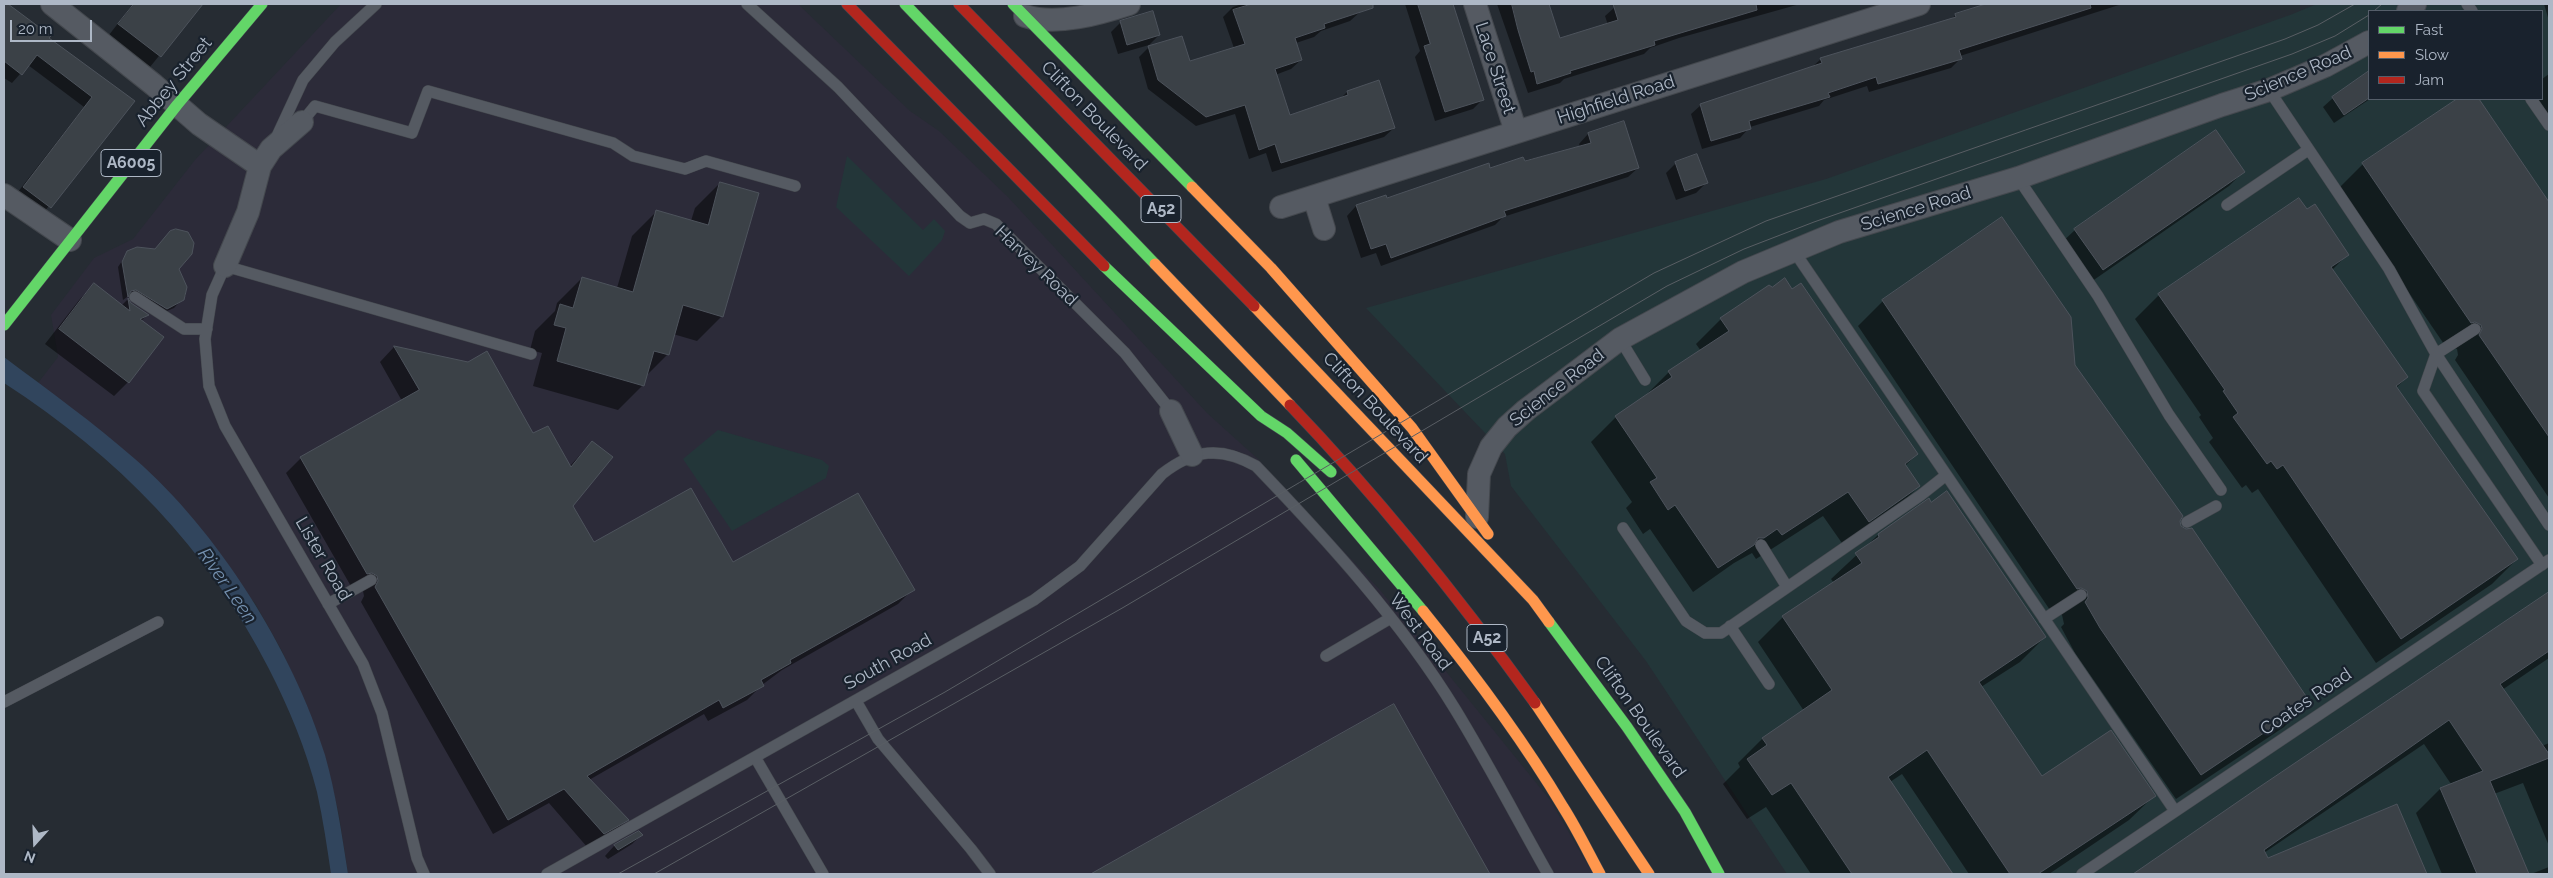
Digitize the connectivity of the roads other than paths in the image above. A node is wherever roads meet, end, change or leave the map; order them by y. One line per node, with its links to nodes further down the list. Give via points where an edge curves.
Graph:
1 (52, 4): 15 (street)
2 (262, 4): 15 (main road, Abbey Street / A6005)
3 (376, 4): 20 (lane, via 335,42 303,80)
4 (747, 4): 39 (lane, Harvey Road, via 838,88 960,216 970,223 984,219 996,224 1125,354)
5 (847, 4): 40 (main road, via 1141,304)
6 (905, 4): 52 (main road, A52, via 1302,418 1369,491)
7 (959, 4): 58 (main road, Clifton Boulevard / A52, via 1209,258)
8 (1129, 4): 11 (street, via 1080,16 1044,19)
9 (1475, 4): 18 (street, Lace Street)
10 (1919, 4): 18 (street, Highfield Road)
11 (1019, 10): 48 (main road, via 1272,268 1412,428)
12 (2368, 43): 13 (street, Science Road, via 2325,66)
13 (2269, 90): 19 (lane); 21 (street, Science Road)
14 (2532, 100): 17 (lane)
15 (177, 105): 20 (street, via 211,133); 28 (main road, Abbey Street / A6005)
16 (308, 114): 20 (street); 22 (lane, via 412,133 428,91 613,143 633,156 684,169 706,161)
17 (2549, 125)
18 (1516, 132): 24 (street, Highfield Road)
19 (2308, 150): 25 (lane); 37 (lane, via 2389,269)
20 (265, 158): 30 (street, via 248,212)
21 (2018, 178): 29 (street, Science Road, via 1840,232); 46 (lane, via 2098,296 2168,415)
22 (795, 186)
23 (4, 195): 28 (street)
24 (1314, 197): 26 (street, Highfield Road); 27 (street)
25 (2227, 205)
26 (1281, 208)
27 (1324, 229)
28 (70, 240): 32 (main road, Abbey Street / A6005)
29 (1794, 251): 35 (street, Science Road, via 1743,272); 45 (lane)
30 (225, 266): 33 (lane, Lister Road, via 212,295); 36 (lane)
31 (136, 297): 33 (lane, via 184,329)
32 (6, 320)
33 (207, 329): 59 (lane, Lister Road, via 205,339 210,386 225,426)
34 (2475, 329): 37 (lane)
35 (1620, 339): 38 (lane); 48 (street, Science Road, via 1526,410 1498,438 1479,474)
36 (531, 354)
37 (2436, 354): 50 (lane); 54 (lane, via 2423,391)
38 (1645, 380)
39 (1172, 411): 44 (street, Harvey Road)
40 (1261, 416): 41 (main road); 52 (main road, via 1287,433)
41 (1279, 442)
42 (1218, 452): 44 (lane, South Road); 60 (lane, West Road, via 1236,455 1256,466)
43 (1290, 454): 75 (main road, via 1435,624 1481,685 1558,798)
44 (1192, 455): 66 (lane, South Road, via 1162,474 1080,566 1054,587)
45 (1945, 476): 56 (lane); 61 (lane)
46 (2222, 490)
47 (2216, 506): 49 (lane)
48 (1477, 517): 58 (main road)
49 (2188, 522)
50 (2549, 525)
51 (1623, 528): 63 (lane, via 1686,621 1712,634)
52 (1407, 539): 76 (main road, A52, via 1529,694)
53 (1761, 545): 56 (lane)
54 (2546, 562): 69 (lane, Coates Road)
55 (371, 580): 59 (lane)
56 (1787, 587): 63 (lane)
57 (2081, 595): 61 (lane)
58 (1533, 600): 77 (main road, Clifton Boulevard / A52, via 1622,719 1680,804)
59 (328, 604): 70 (lane, Lister Road, via 363,664 382,713 417,858)
60 (1390, 619): 64 (lane); 74 (lane, West Road, via 1454,709)
61 (2044, 619): 69 (lane)
62 (158, 622): 67 (lane)
63 (1730, 626): 65 (lane)
64 (1326, 656)
65 (1769, 684)
66 (856, 701): 68 (lane, South Road); 73 (lane, via 878,739)
67 (4, 702)
68 (755, 757): 71 (lane, South Road); 72 (lane)
69 (2175, 811): 78 (lane, Coates Road)
70 (424, 874)
71 (547, 874)
72 (823, 874)
73 (990, 874)
74 (1548, 874)
75 (1600, 874)
76 (1650, 874)
77 (1719, 874)
78 (2082, 874)

